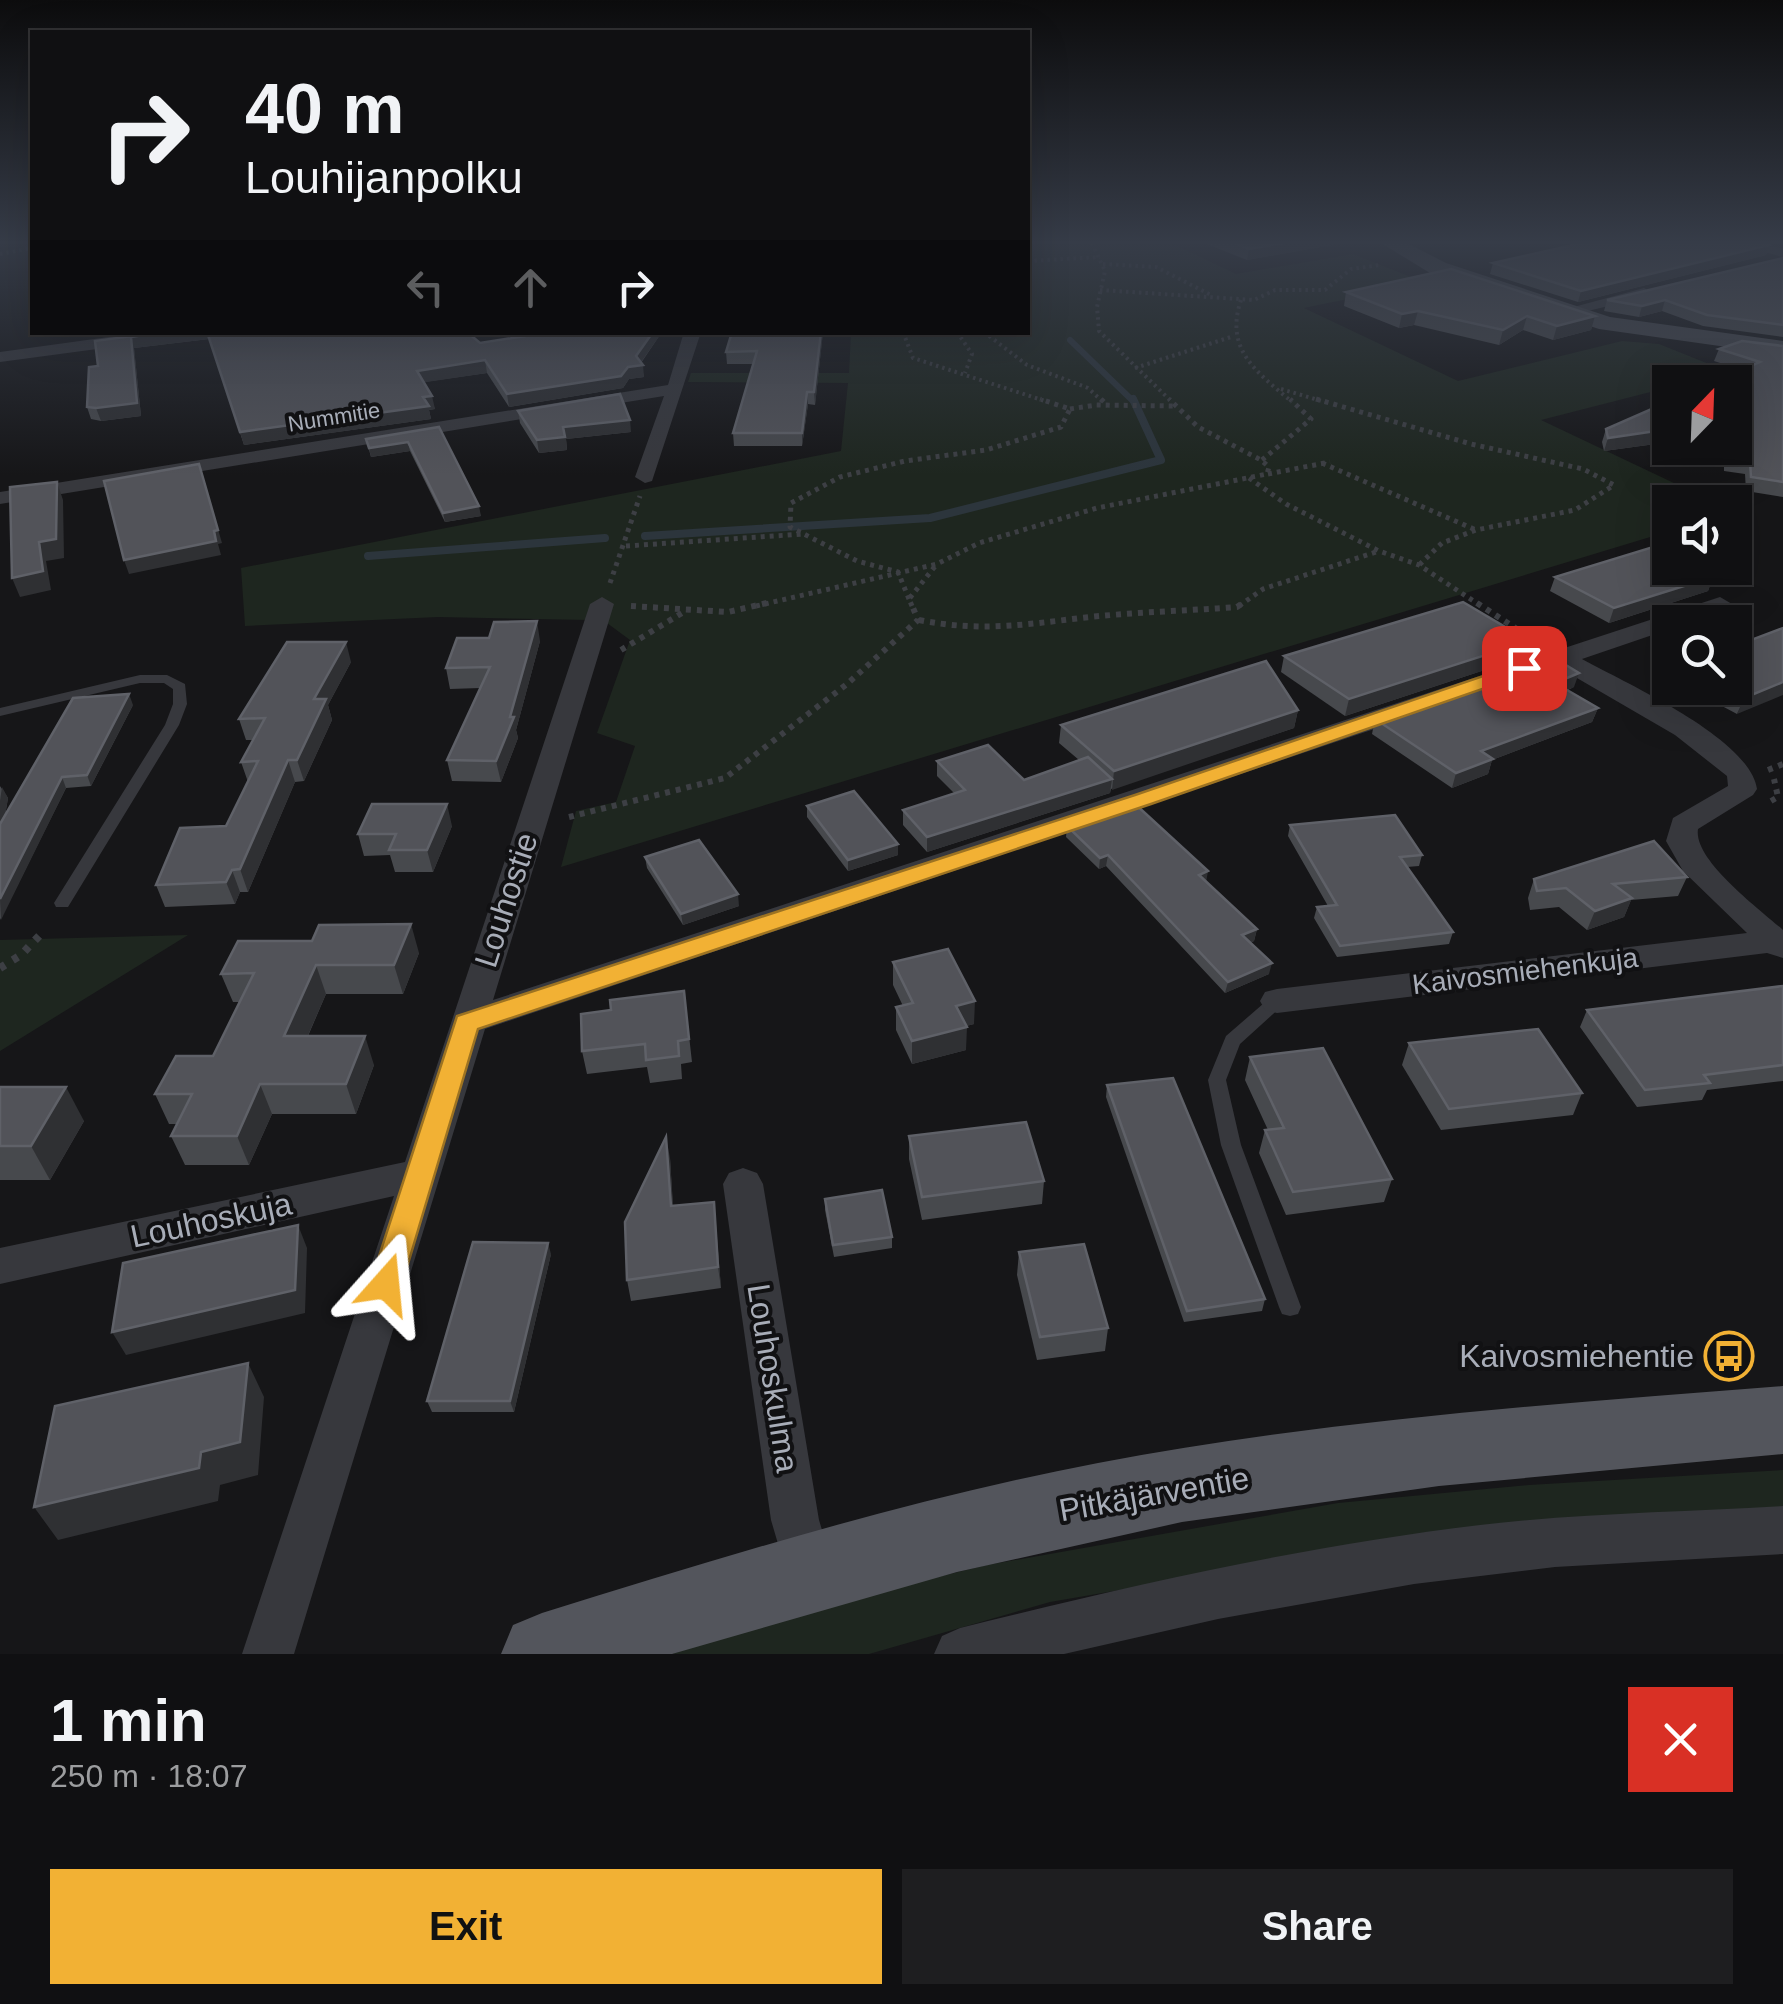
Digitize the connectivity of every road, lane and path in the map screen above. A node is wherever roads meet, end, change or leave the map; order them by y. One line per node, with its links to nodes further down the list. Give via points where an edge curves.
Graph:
1 (1098, 320): 12 (path, via 1099,331)
2 (1233, 320): 9 (path)
3 (1600, 320): 10 (street)
4 (164, 335): 11 (street)
5 (692, 335): 15 (street)
6 (904, 335): 13 (path, via 912,358)
7 (959, 335): 13 (path, via 972,354)
8 (988, 335): 16 (path, via 1028,364 1088,388)
9 (1234, 336): 12 (path); 14 (path, via 1240,352)
10 (1783, 348)
11 (0, 357)
12 (1134, 368): 17 (path)
13 (966, 373): 18 (path)
14 (1281, 389): 19 (path, via 1312,419); 26 (path, via 1582,469 1614,486 1575,510)
15 (676, 390): 23 (street); 25 (street, Nummitie)
16 (1108, 406): 17 (path); 18 (path)
17 (1174, 406): 19 (path, via 1198,427)
18 (1070, 409): 27 (path, via 1061,428 1030,438 840,477 790,503 790,527)
19 (1261, 460): 22 (path)
20 (1330, 462): 21 (path)
21 (1322, 463): 22 (path); 26 (path)
22 (1267, 474): 24 (path)
23 (645, 478): 28 (path)
24 (1249, 478): 29 (path); 30 (path, via 1097,508 979,543)
25 (0, 498)
26 (1476, 530): 31 (path, via 1442,543)
27 (804, 534): 28 (path); 32 (path, via 857,561)
28 (625, 546): 34 (path)
29 (1379, 551): 31 (path); 37 (path, via 1263,589 1238,607 1023,628)
30 (937, 564): 32 (path); 33 (path)
31 (1419, 565): 38 (path)
32 (898, 572): 33 (path); 36 (path, via 728,612)
33 (909, 599): 37 (path)
34 (602, 604): 36 (path); 39 (street, Louhostie)
35 (1720, 604): 38 (street)
36 (688, 610): 39 (path)
37 (918, 620): 43 (path, via 848,684 725,778)
38 (1558, 656): 46 (street, via 1683,729 1741,775 1743,789 1684,825 1681,842 1694,864); 49 (street)
39 (581, 668): 43 (street, Louhostie)
40 (0, 712): 44 (lane, via 140,679 167,679 180,687 172,726)
41 (1783, 764): 42 (path)
42 (1768, 770)
43 (530, 826): 49 (street, Louhostie)
44 (62, 903)
45 (40, 935): 47 (path)
46 (1778, 945): 48 (street, Kaivosmiehenkuja)
47 (0, 968)
48 (1277, 1001): 53 (lane, via 1232,1041 1217,1080 1231,1145)
49 (466, 1022): 50 (street, Louhostie)
50 (422, 1174): 52 (street, Louhoskuja); 57 (street, Louhostie)
51 (744, 1184): 56 (street, Louhoskulma)
52 (0, 1266)
53 (1290, 1308)
54 (1783, 1420): 56 (main road, Pitkäjärventie, via 1450,1449 1266,1474 1098,1501)
55 (1783, 1530): 59 (street, via 1485,1549 1339,1570 1130,1610)
56 (808, 1570): 58 (main road, Pitkäjärventie)
57 (268, 1654)
58 (542, 1654)
59 (960, 1654)

